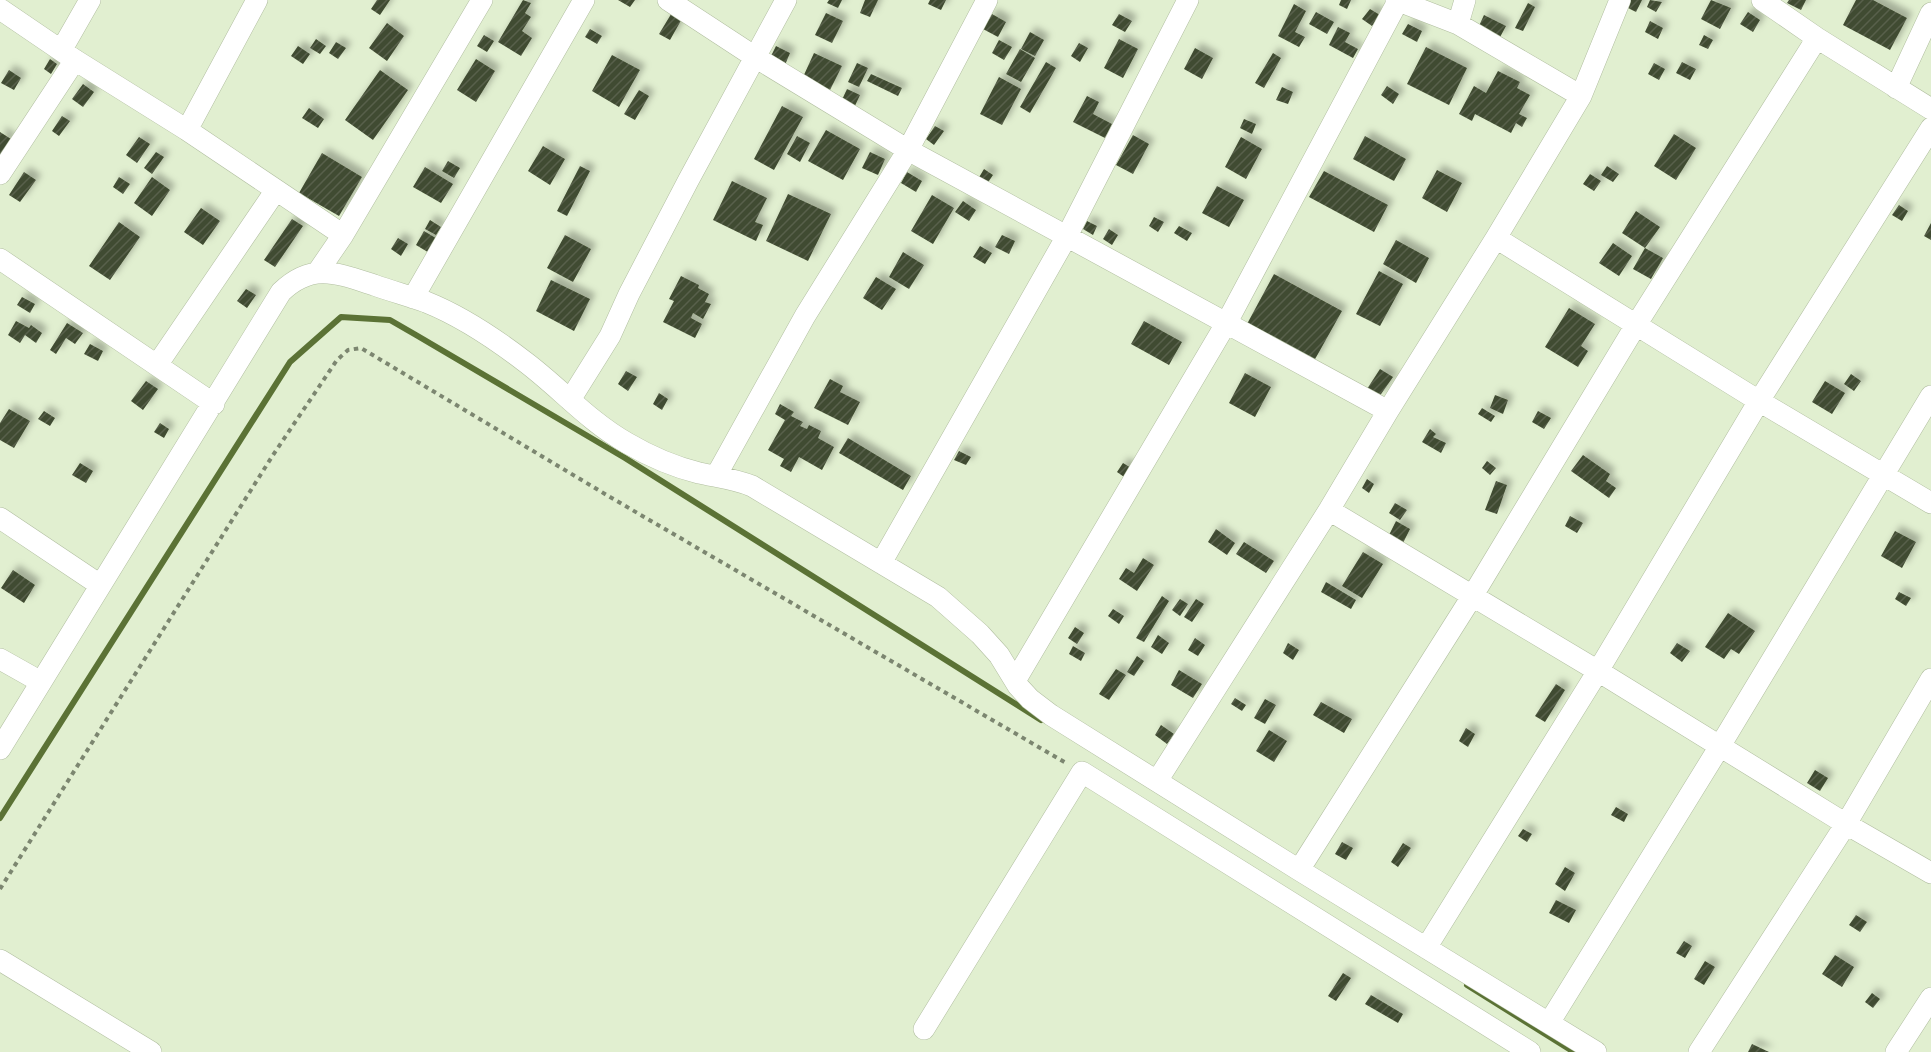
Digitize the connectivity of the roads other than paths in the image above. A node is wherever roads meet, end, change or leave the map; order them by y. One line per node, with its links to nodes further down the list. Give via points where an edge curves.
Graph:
1 (90, 0): 17 (street)
2 (257, 0): 23 (street)
3 (482, 0): 27 (street)
4 (584, 0): 32 (street)
5 (668, 0): 18 (street)
6 (786, 0): 18 (street)
7 (987, 0): 24 (street)
8 (1188, 0): 28 (street)
9 (1397, 0): 15 (street); 33 (street)
10 (1465, 0): 15 (street)
11 (1620, 0): 20 (street)
12 (1770, 2): 16 (street)
13 (0, 9): 17 (street)
14 (1931, 12): 19 (street)
15 (1458, 24): 20 (street)
16 (1817, 38): 19 (street); 34 (street)
17 (69, 54): 23 (street); 25 (street)
18 (755, 57): 24 (street); 37 (street, via 610,336)
19 (1896, 88): 21 (street)
20 (1581, 96): 29 (street)
21 (1931, 109)
22 (1931, 128): 38 (street)
23 (187, 130): 26 (street)
24 (908, 150): 28 (street); 42 (street, via 805,316)
25 (0, 174)
26 (276, 190): 27 (street); 35 (street)
27 (343, 235): 31 (street)
28 (1067, 236): 33 (street); 46 (street)
29 (1496, 238): 34 (street); 40 (street)
30 (0, 259): 35 (street)
31 (317, 273): 32 (street, via 338,273); 39 (street, via 297,279 281,292)
32 (413, 298): 37 (street, via 493,339)
33 (1227, 322): 40 (street); 52 (street)
34 (1636, 325): 38 (street); 48 (street)
35 (157, 365): 39 (street)
36 (1931, 396): 41 (street)
37 (570, 400): 42 (street, via 628,444 681,467)
38 (1759, 401): 41 (street); 50 (street)
39 (214, 404): 47 (street)
40 (1388, 411): 44 (street)
41 (1884, 474): 43 (street); 54 (street)
42 (716, 476): 46 (street, via 752,486)
43 (1931, 503)
44 (1329, 510): 48 (street); 56 (street)
45 (0, 518): 47 (street)
46 (881, 563): 52 (street, via 960,615 999,655)
47 (100, 585): 53 (street)
48 (1473, 595): 50 (street); 58 (street)
49 (0, 660): 53 (street)
50 (1598, 671): 54 (street); 60 (street)
51 (1931, 679): 57 (street)
52 (1015, 681): 56 (street, via 1040,707)
53 (41, 682): 55 (street)
54 (1720, 746): 57 (street); 63 (street)
55 (0, 749)
56 (1157, 781): 58 (street)
57 (1846, 824): 59 (street); 68 (street)
58 (1299, 870): 60 (street)
59 (1931, 873)
60 (1426, 948): 63 (street)
61 (0, 960): 65 (street)
62 (1931, 998): 69 (street)
63 (1549, 1023): 67 (street)
64 (924, 1029): 66 (street, via 1082,772)
65 (151, 1052)
66 (1530, 1052)
67 (1596, 1052)
68 (1699, 1052)
69 (1896, 1052)

